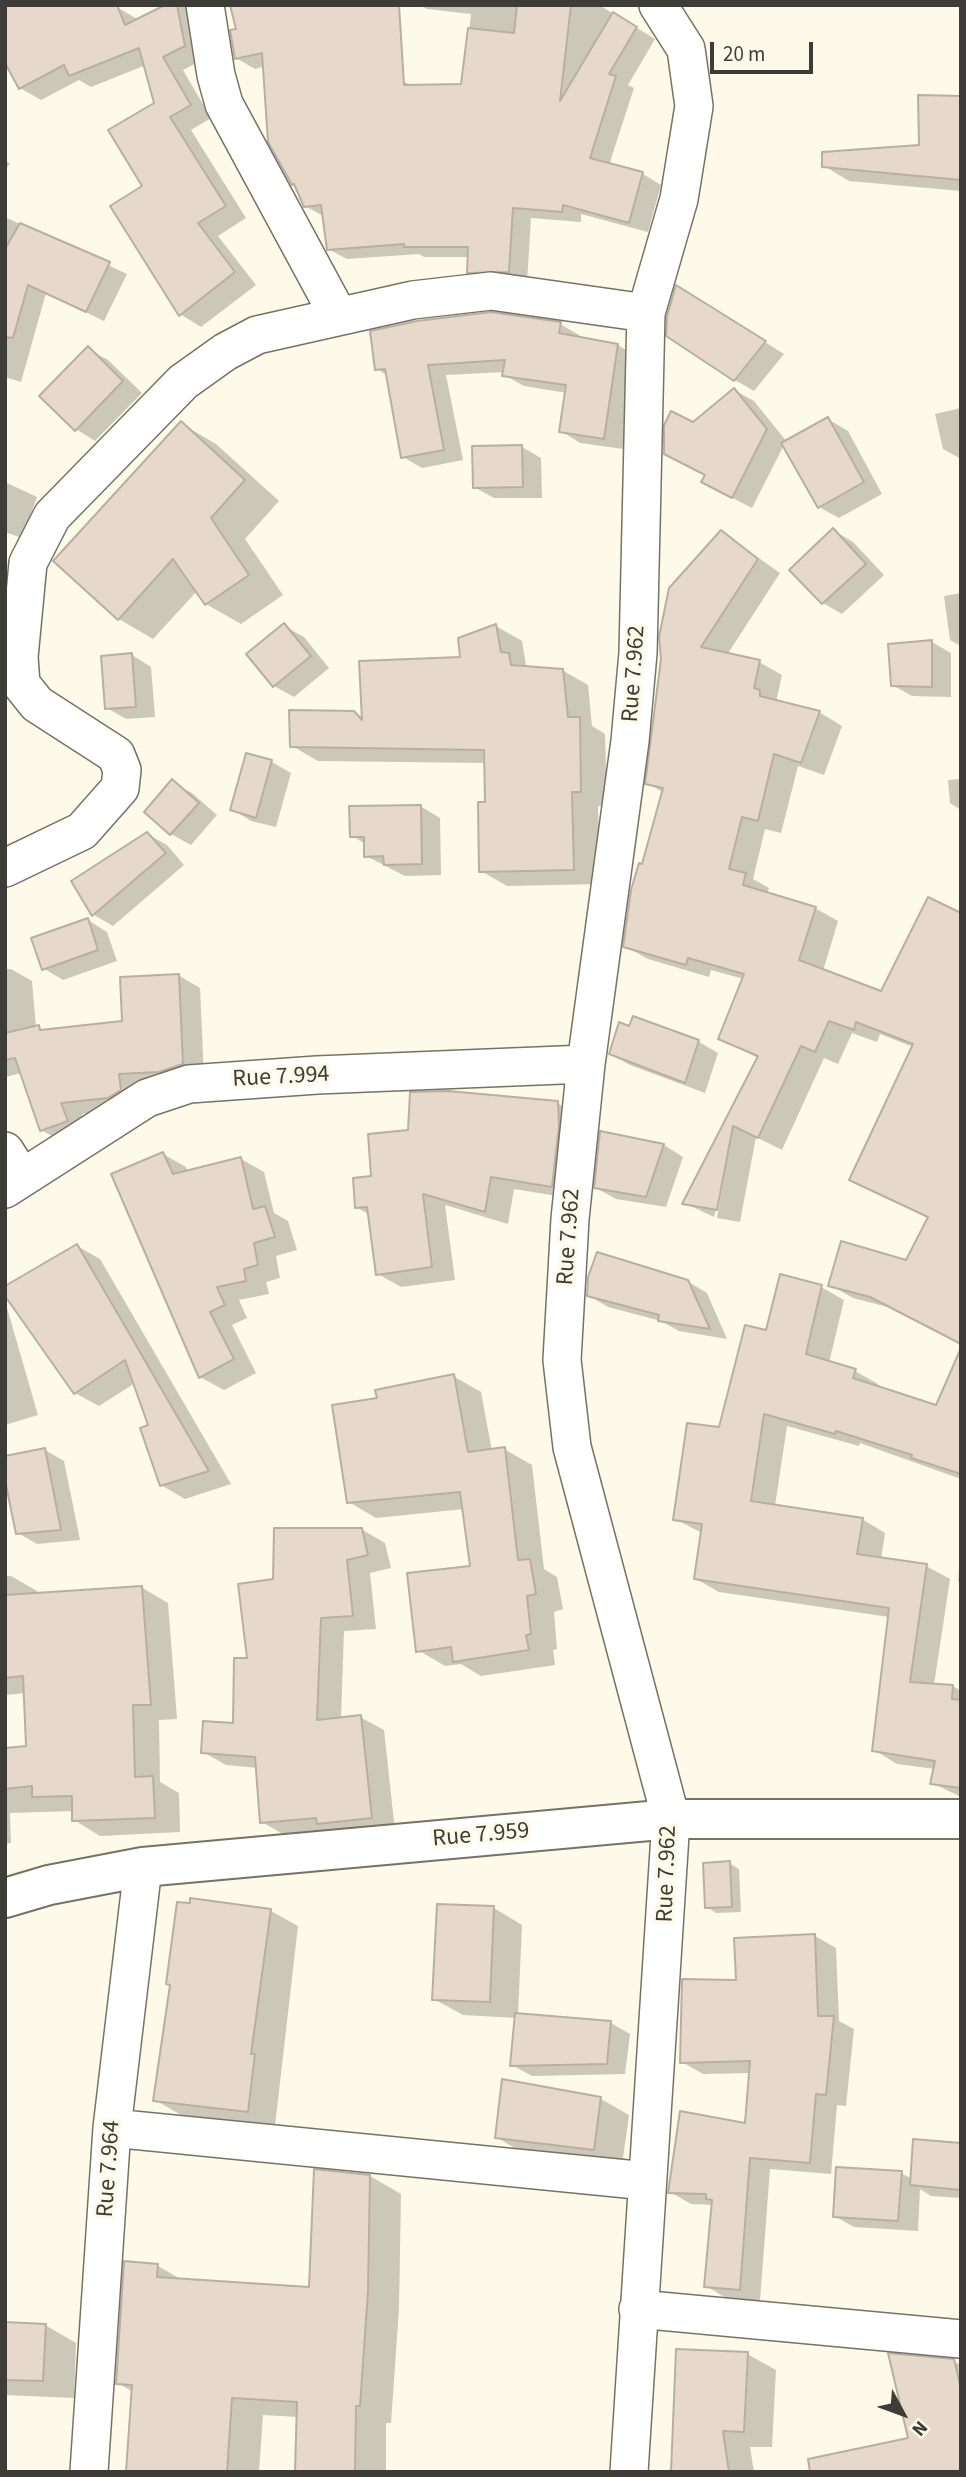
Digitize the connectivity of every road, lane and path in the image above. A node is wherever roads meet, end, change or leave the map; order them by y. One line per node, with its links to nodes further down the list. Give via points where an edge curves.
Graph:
1 (205, 5): 4 (street, via 224,104)
2 (658, 5): 3 (street, Rue 7.962, via 686,49 694,106 679,199)
3 (646, 313): 4 (street, via 491,290); 6 (street, Rue 7.962, via 638,653)
4 (338, 315): 5 (street, via 257,335 225,352 183,382 52,516 28,563 19,657 21,684 37,704 116,755 122,770 120,788 82,831)
5 (5, 868)
6 (586, 1064): 7 (street, Rue 7.994, via 189,1084 147,1098); 8 (street, Rue 7.962, via 570,1219 563,1372 572,1447)
7 (11, 1173)
8 (671, 1819): 9 (street, Rue 7.959); 10 (street, Rue 7.959); 13 (street, Rue 7.962)
9 (961, 1819)
10 (143, 1867): 11 (street, Rue 7.959); 12 (street, Rue 7.964)
11 (5, 1898)
12 (112, 2128): 13 (street); 16 (street, Rue 7.964)
13 (647, 2181): 14 (street, Rue 7.962)
14 (638, 2309): 15 (street); 17 (street, Rue 7.962)
15 (961, 2339)
16 (89, 2472)
17 (629, 2472)

